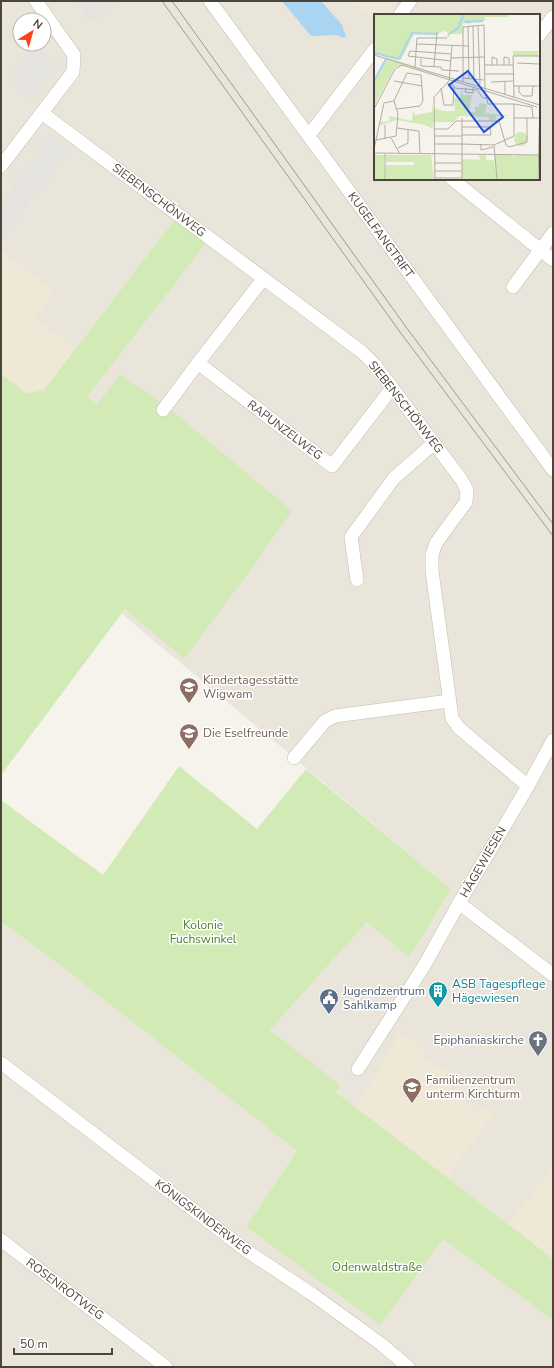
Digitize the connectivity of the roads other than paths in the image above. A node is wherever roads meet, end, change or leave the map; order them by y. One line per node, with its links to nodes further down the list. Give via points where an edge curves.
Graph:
1 (36, 1): 8 (street, via 74,55 73,72)
2 (210, 1): 9 (street, KUGELFANGTRIFT)
3 (410, 1): 4 (street)
4 (401, 14)
5 (553, 17): 6 (street)
6 (540, 34)
7 (373, 56): 9 (street)
8 (42, 113): 10 (street); 15 (street, SIEBENSCHÖNWEG)
9 (309, 135): 21 (street, KUGELFANGTRIFT)
10 (1, 166)
11 (453, 180): 13 (street)
12 (553, 233): 13 (street)
13 (540, 250): 14 (street); 16 (street)
14 (553, 260)
15 (263, 279): 17 (street); 18 (street, SIEBENSCHÖNWEG, via 362,352 376,365)
16 (513, 288)
17 (198, 363): 18 (street, RAPUNZELWEG, via 332,466); 19 (street)
18 (392, 388): 20 (street, SIEBENSCHÖNWEG)
19 (163, 410)
20 (434, 443): 22 (street, via 394,478 351,536); 23 (street, SIEBENSCHÖNWEG, via 467,490 466,502 436,543 432,555)
21 (553, 470)
22 (357, 580)
23 (449, 701): 25 (street, via 335,716 325,721); 26 (street, SIEBENSCHÖNWEG, via 452,718 459,728)
24 (553, 740): 26 (street, HÄGEWIESEN)
25 (294, 758)
26 (528, 786): 27 (street, HÄGEWIESEN)
27 (459, 903): 28 (street, HÄGEWIESEN); 30 (street, via 424,966)
28 (553, 975)
29 (1, 1063): 33 (street, KÖNIGSKINDERWEG, via 247,1251 381,1344)
30 (358, 1069)
31 (1, 1240): 32 (street, ROSENROTWEG)
32 (166, 1367)
33 (408, 1367)

